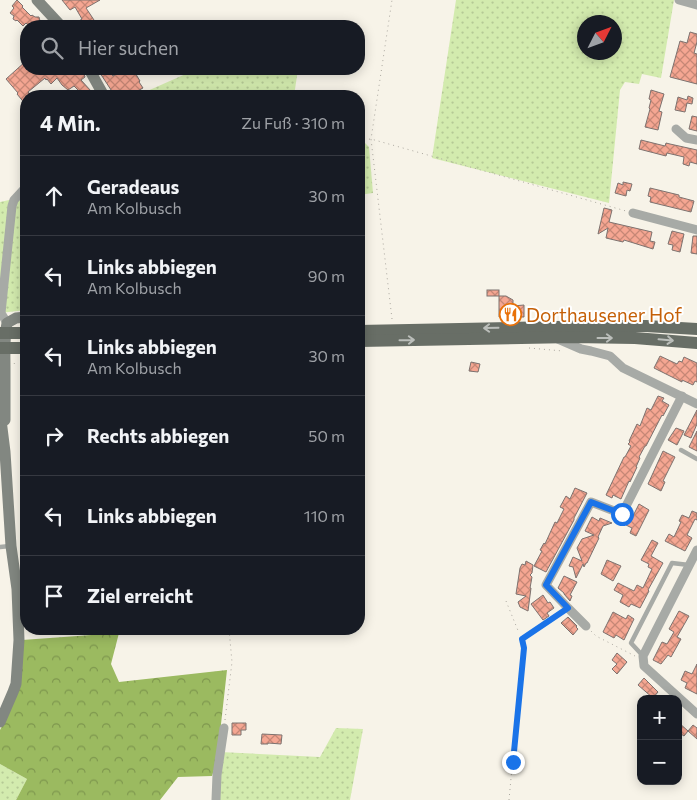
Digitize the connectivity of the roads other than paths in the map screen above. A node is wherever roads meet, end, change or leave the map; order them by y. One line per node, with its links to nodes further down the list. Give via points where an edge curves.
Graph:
1 (37, 0): 4 (street)
2 (679, 0): 3 (street)
3 (697, 5)
4 (55, 20)
5 (92, 75): 6 (street)
6 (101, 90)
7 (676, 129): 8 (street, via 686,138)
8 (697, 140)
9 (20, 193): 16 (street, via 12,206 1,314)
10 (632, 213): 11 (street)
11 (697, 230)
12 (20, 318): 16 (street, via 16,318)
13 (697, 329): 14 (main road, one-way to 14, via 601,326)
14 (365, 331)
15 (20, 334): 16 (main road)
16 (3, 337): 20 (main road); 25 (street)
17 (556, 338): 18 (main road, one-way to 17); 19 (main road, one-way to 19, via 635,338); 21 (street, via 581,349 610,356 623,368)
18 (365, 341)
19 (697, 343)
20 (20, 345)
21 (682, 396): 22 (street); 30 (street, via 622,514 591,502 546,585)
22 (697, 404)
23 (0, 412): 25 (street)
24 (681, 450): 26 (lane)
25 (5, 452): 27 (street)
26 (697, 459)
27 (6, 547): 35 (street, via 16,572 18,672)
28 (697, 550): 29 (street)
29 (693, 567): 33 (street); 33 (lane, via 672,563 631,643)
30 (568, 608): 31 (street); 32 (lane)
31 (586, 626)
32 (522, 639)
33 (643, 658): 34 (street, via 644,666)
34 (697, 714)
35 (0, 722)
36 (224, 728): 37 (street, via 216,775)
37 (216, 800)

